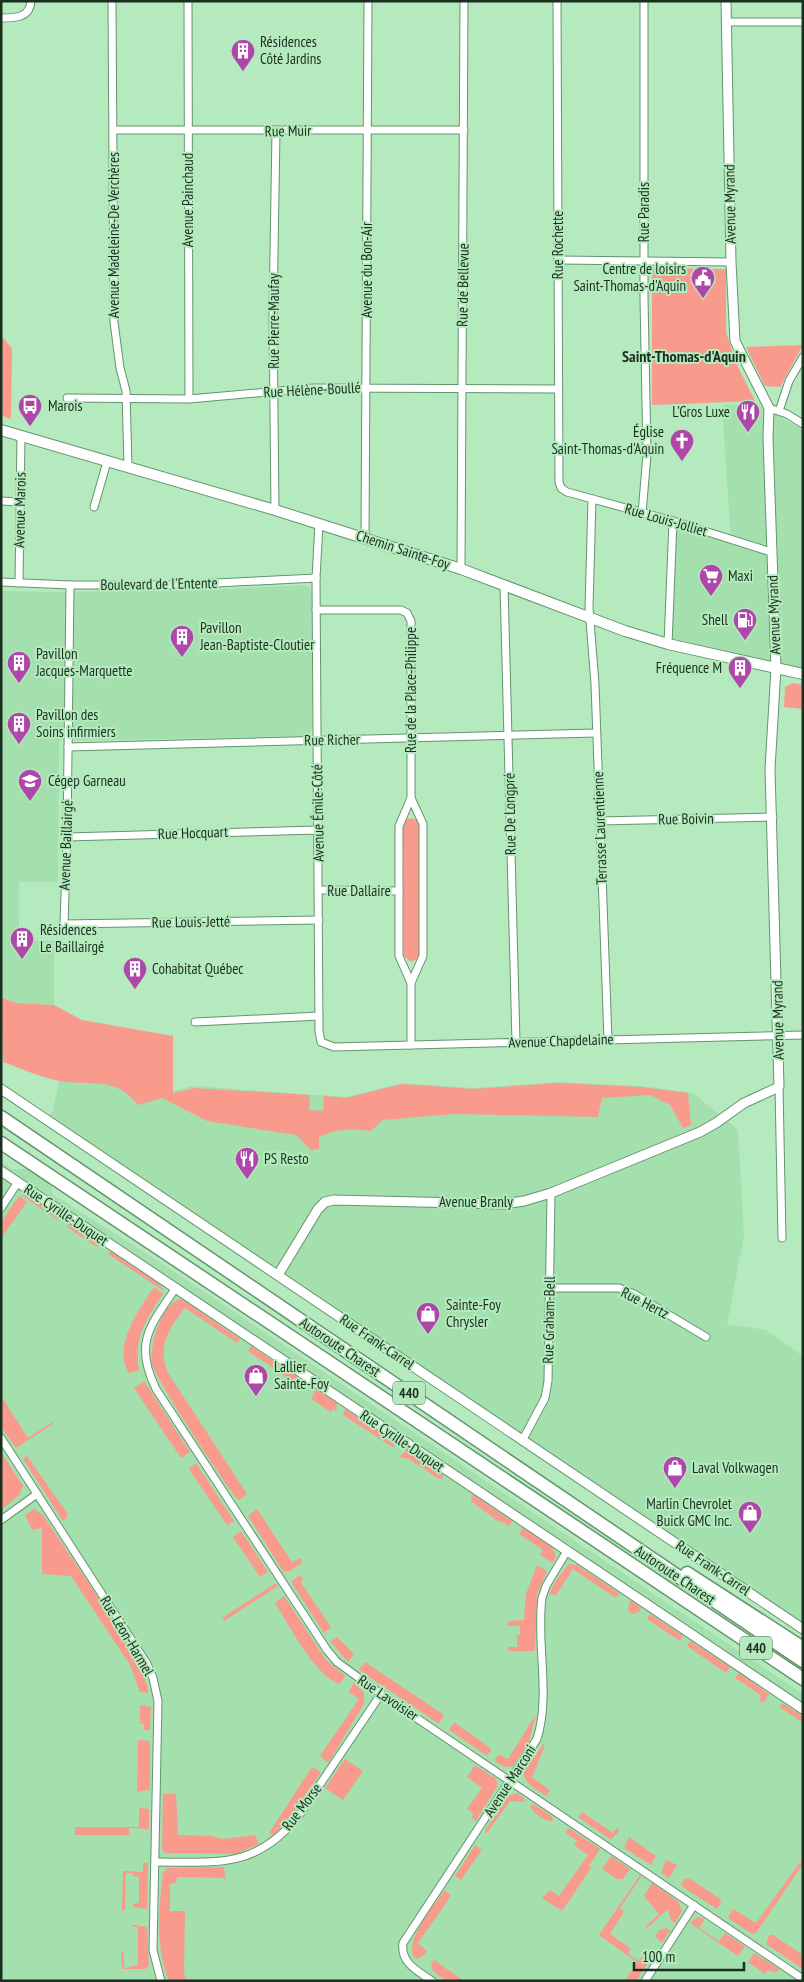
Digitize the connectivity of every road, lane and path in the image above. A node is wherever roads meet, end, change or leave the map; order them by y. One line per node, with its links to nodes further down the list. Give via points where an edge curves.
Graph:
1 (31, 1): 9 (street, via 31,8 26,14)
2 (112, 1): 12 (street, Avenue Madeleine-De Verchères)
3 (188, 1): 15 (street, Avenue Painchaud)
4 (368, 1): 13 (street, Avenue du Bon-Air)
5 (464, 1): 14 (street, Rue de Bellevue)
6 (557, 1): 17 (street, Rue Rochette)
7 (644, 1): 18 (street, Rue Paradis)
8 (726, 1): 10 (street, Avenue Myrand)
9 (1, 18)
10 (726, 22): 11 (street); 19 (street, Avenue Myrand)
11 (803, 22)
12 (113, 130): 15 (street, Rue Muir); 27 (street, Avenue Madeleine-De Verchères, via 114,322)
13 (368, 130): 14 (street, Rue Muir); 16 (street, Rue Muir); 21 (street, Avenue du Bon-Air)
14 (464, 130): 23 (street, Rue de Bellevue)
15 (188, 131): 16 (street, Rue Muir); 26 (street, Avenue Painchaud)
16 (276, 131): 24 (street, Rue Pierre-Maufay)
17 (558, 260): 18 (street); 22 (street, Rue Rochette)
18 (644, 262): 19 (street); 41 (street, Rue Paradis, via 647,455)
19 (731, 262): 28 (street, Avenue Myrand, via 735,341)
20 (803, 357): 29 (street, via 789,381)
21 (368, 388): 23 (street, Rue Hélène-Boullé); 24 (street, Rue Hélène-Boullé); 44 (street, Avenue du Bon-Air)
22 (557, 389): 23 (street, Rue Hélène-Boullé); 35 (street, Rue Rochette, via 558,478)
23 (461, 390): 46 (street, Rue de Bellevue)
24 (274, 392): 26 (street, Rue Hélène-Boullé); 40 (street, Rue Pierre-Maufay)
25 (67, 398): 27 (street, Rue Hélène-Boullé)
26 (189, 399): 27 (street, Rue Hélène-Boullé)
27 (127, 400): 34 (street, Avenue Madeleine-De Verchères)
28 (769, 408): 29 (street); 45 (street, Avenue Myrand)
29 (779, 411): 30 (street)
30 (803, 424)
31 (1, 430): 32 (main road, Chemin Sainte-Foy)
32 (22, 436): 33 (main road, Chemin Sainte-Foy); 38 (street, Avenue Marois)
33 (107, 462): 34 (main road, Chemin Sainte-Foy); 39 (street)
34 (128, 467): 40 (main road, Chemin Sainte-Foy)
35 (561, 488): 36 (street, Rue Louis-Jolliet)
36 (592, 499): 41 (street, Rue Louis-Jolliet); 53 (street)
37 (1, 501): 38 (street)
38 (19, 502): 49 (street, Avenue Marois)
39 (94, 507)
40 (274, 510): 43 (main road, Chemin Sainte-Foy)
41 (642, 513): 42 (street, Rue Louis-Jolliet)
42 (673, 521): 45 (street, Rue Louis-Jolliet); 54 (street)
43 (319, 524): 44 (main road, Chemin Sainte-Foy); 47 (street, Avenue Émile-Côté)
44 (366, 539): 46 (main road, Chemin Sainte-Foy)
45 (771, 552): 55 (street, Avenue Myrand)
46 (461, 569): 51 (main road, Chemin Sainte-Foy)
47 (316, 578): 50 (street, Boulevard de l'Entente); 52 (street, Avenue Émile-Côté)
48 (1, 582): 49 (street, Boulevard de l'Entente)
49 (19, 583): 50 (street, Boulevard de l'Entente)
50 (70, 585): 61 (street, Avenue Baillairgé)
51 (504, 586): 53 (main road, Chemin Sainte-Foy); 58 (street, Rue De Longpré)
52 (316, 610): 59 (street, Rue de la Place-Philippe, via 401,610 410,616); 60 (street, Avenue Émile-Côté)
53 (590, 618): 54 (main road, Chemin Sainte-Foy); 57 (street, Terrasse Laurentienne)
54 (668, 644): 55 (main road, Chemin Sainte-Foy)
55 (776, 668): 56 (main road, Chemin Sainte-Foy); 63 (street, Avenue Myrand, via 770,769)
56 (803, 674)
57 (596, 733): 58 (street, Rue Richer); 64 (street, Terrasse Laurentienne)
58 (508, 736): 59 (street, Rue Richer); 78 (street, Rue De Longpré)
59 (412, 739): 60 (street, Rue Richer); 62 (street, Rue de la Place-Philippe)
60 (317, 740): 61 (street, Rue Richer); 65 (street, Avenue Émile-Côté)
61 (68, 747): 66 (street, Avenue Baillairgé)
62 (412, 798): 68 (street, Rue de la Place-Philippe, via 399,826); 71 (street, Rue de la Place-Philippe, via 424,824 423,956)
63 (773, 817): 64 (street, Rue Boivin); 75 (street, Avenue Myrand)
64 (600, 820): 76 (street, Terrasse Laurentienne)
65 (319, 830): 66 (street, Rue Hocquart); 67 (street, Avenue Émile-Côté)
66 (67, 837): 70 (street, Avenue Baillairgé)
67 (319, 890): 68 (street, Rue Dallaire); 69 (street, Avenue Émile-Côté)
68 (399, 891): 71 (street, Rue de la Place-Philippe, via 399,958)
69 (319, 920): 70 (street, Rue Louis-Jetté); 72 (street, Avenue Émile-Côté)
70 (64, 924)
71 (411, 983): 79 (street, Rue de la Place-Philippe)
72 (319, 1016): 73 (street); 77 (street, Avenue Émile-Côté)
73 (195, 1022)
74 (803, 1035): 75 (street, Avenue Chapdelaine)
75 (778, 1036): 76 (street, Avenue Chapdelaine); 80 (street, Avenue Myrand)
76 (608, 1039): 78 (street, Avenue Chapdelaine)
77 (321, 1042): 79 (street, Avenue Chapdelaine, via 334,1047)
78 (516, 1042): 79 (street, Avenue Chapdelaine)
79 (411, 1045)
80 (779, 1087): 86 (street, Avenue Branly, via 744,1103 700,1132); 88 (street, Avenue Myrand)
81 (1, 1089): 89 (street, Rue Frank-Carrel)
82 (1, 1118): 97 (highway, Autoroute Charest / 440)
83 (1, 1142): 99 (highway, Autoroute Charest / 440)
84 (1, 1171): 85 (street, Rue Cyrille-Duquet)
85 (18, 1182): 87 (street); 91 (street, Rue Cyrille-Duquet)
86 (551, 1193): 89 (street, Avenue Branly, via 504,1204 329,1201 318,1209); 90 (street, Rue Graham-Bell)
87 (1, 1208)
88 (782, 1238)
89 (278, 1276): 94 (street, Rue Frank-Carrel)
90 (550, 1288): 92 (street, Rue Hertz, via 619,1288); 94 (street, Rue Graham-Bell, via 545,1398)
91 (175, 1289): 98 (street, Rue Cyrille-Duquet); 105 (street, Rue Lavoisier, via 155,1318 146,1340 147,1371 156,1389 327,1650)
92 (706, 1337)
93 (1, 1438): 95 (street, Rue Léon-Harmel)
94 (522, 1441): 100 (street, Rue Frank-Carrel)
95 (37, 1494): 96 (street); 108 (street, Rue Léon-Harmel, via 153,1678 158,1702)
96 (1, 1520)
97 (594, 1520): 101 (highway, via 678,1566); 102 (highway, Autoroute Charest / 440)
98 (567, 1551): 106 (street, Rue Cyrille-Duquet); 107 (street, Avenue Marconi, via 542,1598 541,1725 537,1739)
99 (710, 1618): 103 (highway, Autoroute Charest / 440); 104 (highway)
100 (803, 1629)
101 (803, 1648)
102 (803, 1661)
103 (803, 1679)
104 (803, 1687)
105 (381, 1694): 107 (street, Rue Lavoisier); 108 (street, Rue Morse, via 300,1814 274,1841 238,1860)
106 (803, 1710)
107 (511, 1780): 109 (street, Rue Lavoisier); 112 (street, Avenue Marconi, via 403,1943 405,1960)
108 (156, 1862): 111 (street, Rue Léon-Harmel, via 153,1950)
109 (694, 1906): 110 (street, Rue Lavoisier); 113 (street)
110 (803, 1979)
111 (161, 1981)
112 (432, 1981)
113 (645, 1981)

